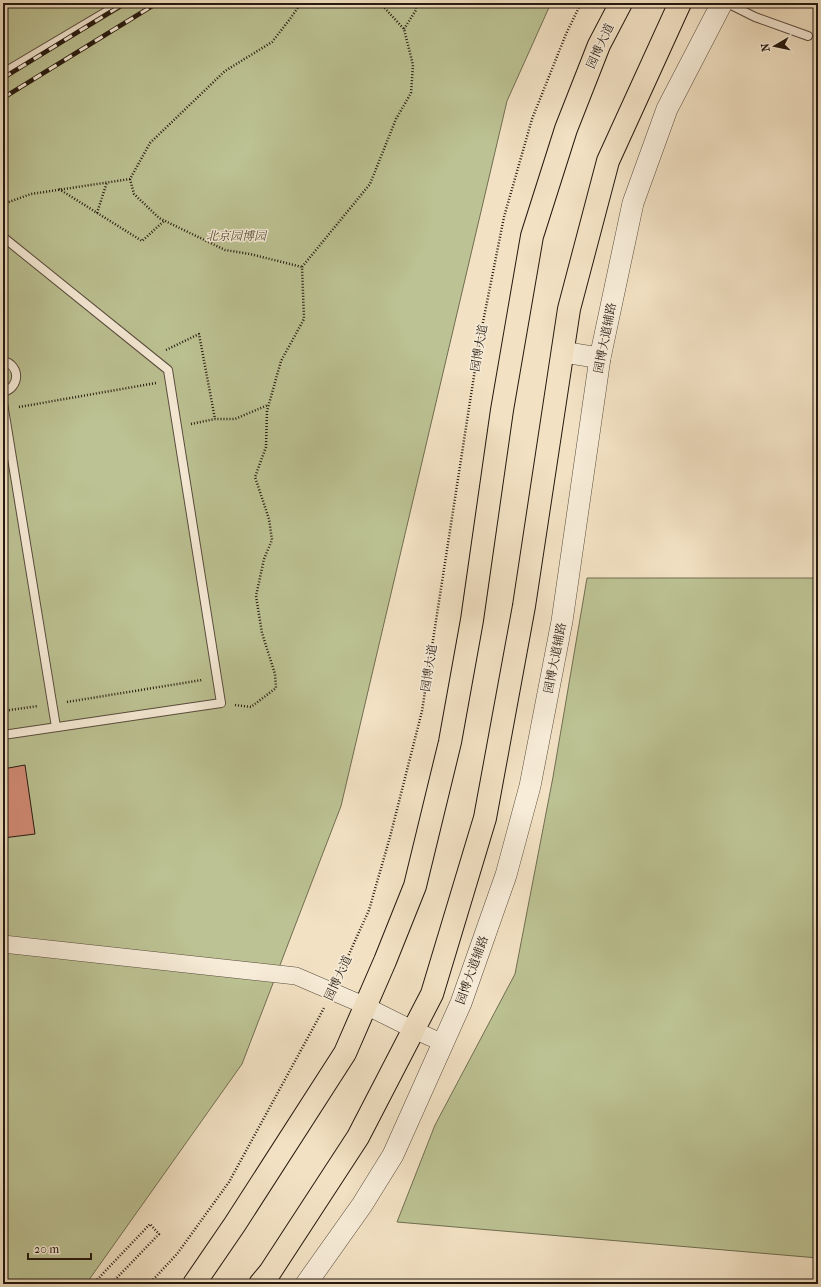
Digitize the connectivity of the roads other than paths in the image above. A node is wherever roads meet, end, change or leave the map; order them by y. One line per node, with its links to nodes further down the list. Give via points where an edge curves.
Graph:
1 (121, 3): 7 (lane)
2 (621, 3): 17 (main road, 园博大道, via 599,44 566,129 532,236 502,410 472,620 450,742 415,886)
3 (680, 3): 9 (main road, via 608,161 569,309)
4 (722, 3): 10 (street, 园博大道辅路, via 667,108 633,203)
5 (727, 3): 6 (lane, via 755,17)
6 (808, 36)
7 (3, 73)
8 (3, 237): 14 (lane, via 168,370 222,703)
9 (562, 352): 10 (street); 18 (main road, via 524,606 485,818 432,994)
10 (600, 358): 19 (street, 园博大道辅路, via 562,622 530,786 506,875 461,1003)
11 (3, 361): 12 (lane, via 10,364 16,373 12,388)
12 (3, 392)
13 (4, 406): 14 (lane)
14 (56, 727): 15 (lane)
15 (3, 735)
16 (3, 944): 17 (street, via 296,976)
17 (366, 1006): 18 (street); 20 (main road, 园博大道, via 345,1054)
18 (414, 1030): 19 (street); 21 (main road, via 358,1137)
19 (443, 1043): 22 (street, 园博大道辅路, via 393,1155 362,1205)
20 (194, 1284)
21 (260, 1284)
22 (306, 1284)

